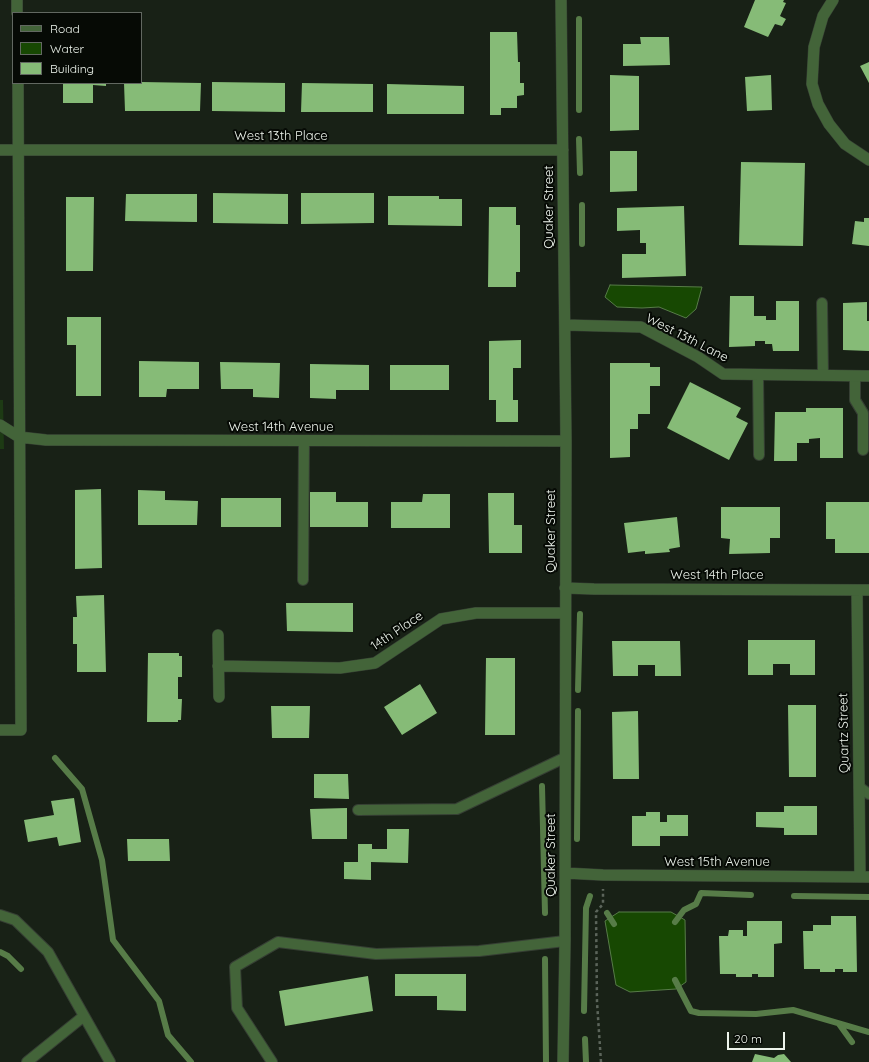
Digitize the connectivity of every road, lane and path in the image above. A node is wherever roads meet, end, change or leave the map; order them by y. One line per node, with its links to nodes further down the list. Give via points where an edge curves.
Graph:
1 (17, 0): 4 (street)
2 (561, 0): 8 (street, Quaker Street)
3 (833, 0): 9 (street, via 823,16 814,47 812,84 818,104 829,124 845,144)
4 (17, 12)
5 (18, 84): 7 (street)
6 (0, 150): 7 (street, West 13th Place)
7 (19, 150): 8 (street, West 13th Place); 17 (street)
8 (563, 150): 11 (street, Quaker Street)
9 (869, 160)
10 (822, 303): 13 (lane)
11 (565, 325): 12 (street, West 13th Lane, via 641,328 698,357 723,374); 19 (street, Quaker Street)
12 (758, 375): 13 (street, West 13th Lane); 21 (lane)
13 (823, 375): 14 (street, West 13th Lane)
14 (855, 376): 15 (street, West 13th Lane); 20 (lane, via 855,400 863,413)
15 (869, 376)
16 (0, 425): 17 (street, West 14th Avenue)
17 (19, 437): 18 (street, West 14th Avenue, via 46,440); 30 (street, via 21,730)
18 (304, 441): 19 (street, West 14th Avenue); 22 (lane)
19 (566, 442): 23 (street, Quaker Street)
20 (863, 450)
21 (759, 455)
22 (303, 580)
23 (565, 588): 24 (street, West 14th Place); 26 (street, Quaker Street)
24 (856, 590): 25 (street, West 14th Place); 32 (street, Quartz Street)
25 (869, 590)
26 (565, 613): 28 (street, 14th Place, via 476,613 440,619 375,663 340,668); 31 (street, Quaker Street)
27 (218, 636): 28 (street)
28 (218, 666): 29 (street)
29 (219, 697)
30 (0, 730)
31 (564, 758): 34 (lane, via 458,809); 35 (street, Quaker Street)
32 (859, 787): 33 (lane); 36 (street, Quartz Street)
33 (869, 794)
34 (358, 810)
35 (565, 873): 36 (street, West 15th Avenue); 39 (street, Quaker Street)
36 (864, 877)
37 (603, 887): 45 (path, via 603,904 596,912)
38 (0, 915): 40 (lane, via 15,920 48,952)
39 (565, 941): 43 (lane, via 479,951 376,954 278,942 235,967 237,1008); 44 (street, Quaker Street)
40 (84, 1016): 41 (lane); 42 (lane)
41 (27, 1062)
42 (110, 1062)
43 (272, 1062)
44 (563, 1062)
45 (601, 1062)

